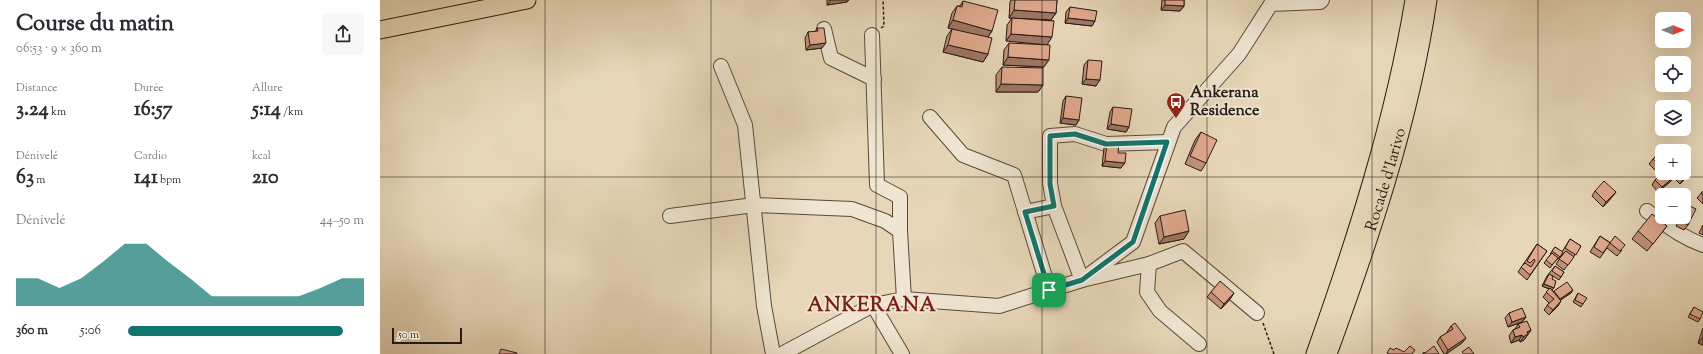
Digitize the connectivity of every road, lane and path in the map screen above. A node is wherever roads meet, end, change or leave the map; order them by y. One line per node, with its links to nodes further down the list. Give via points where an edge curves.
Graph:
1 (527, 0): 7 (main road)
2 (883, 0): 8 (path, via 884,26 875,30)
3 (1322, 0): 12 (street, via 1271,4 1239,54 1174,127)
4 (1414, 0): 31 (main road, Rocade d'Iarivo, via 1378,158 1357,232)
5 (1428, 0): 32 (main road, Rocade d'Iarivo, via 1393,157 1372,230)
6 (824, 29): 10 (street, via 831,58)
7 (380, 30)
8 (872, 35): 10 (street)
9 (721, 66): 13 (street, via 745,125)
10 (874, 79): 18 (street, via 877,185 900,198)
11 (930, 117): 16 (street, via 963,155 1014,175)
12 (1167, 142): 14 (street, via 1106,144 1075,134 1050,136 1050,184); 21 (street, via 1133,242)
13 (754, 205): 17 (street); 18 (street, via 852,208 885,221); 27 (street, via 764,306)
14 (1054, 206): 16 (street); 21 (street)
15 (1647, 211): 19 (street, via 1675,232)
16 (1025, 212): 22 (street)
17 (670, 216)
18 (900, 231): 23 (street)
19 (1703, 245)
20 (1149, 264): 21 (street); 25 (street, via 1183,251); 26 (street, via 1147,292 1160,311)
21 (1082, 280): 22 (street)
22 (1049, 290): 23 (street, via 999,306)
23 (904, 299): 24 (street)
24 (873, 305): 28 (street); 29 (street)
25 (1257, 313): 30 (path)
26 (1199, 344)
27 (773, 354)
28 (782, 354)
29 (902, 354)
30 (1274, 354)
31 (1315, 354)
32 (1328, 354)

